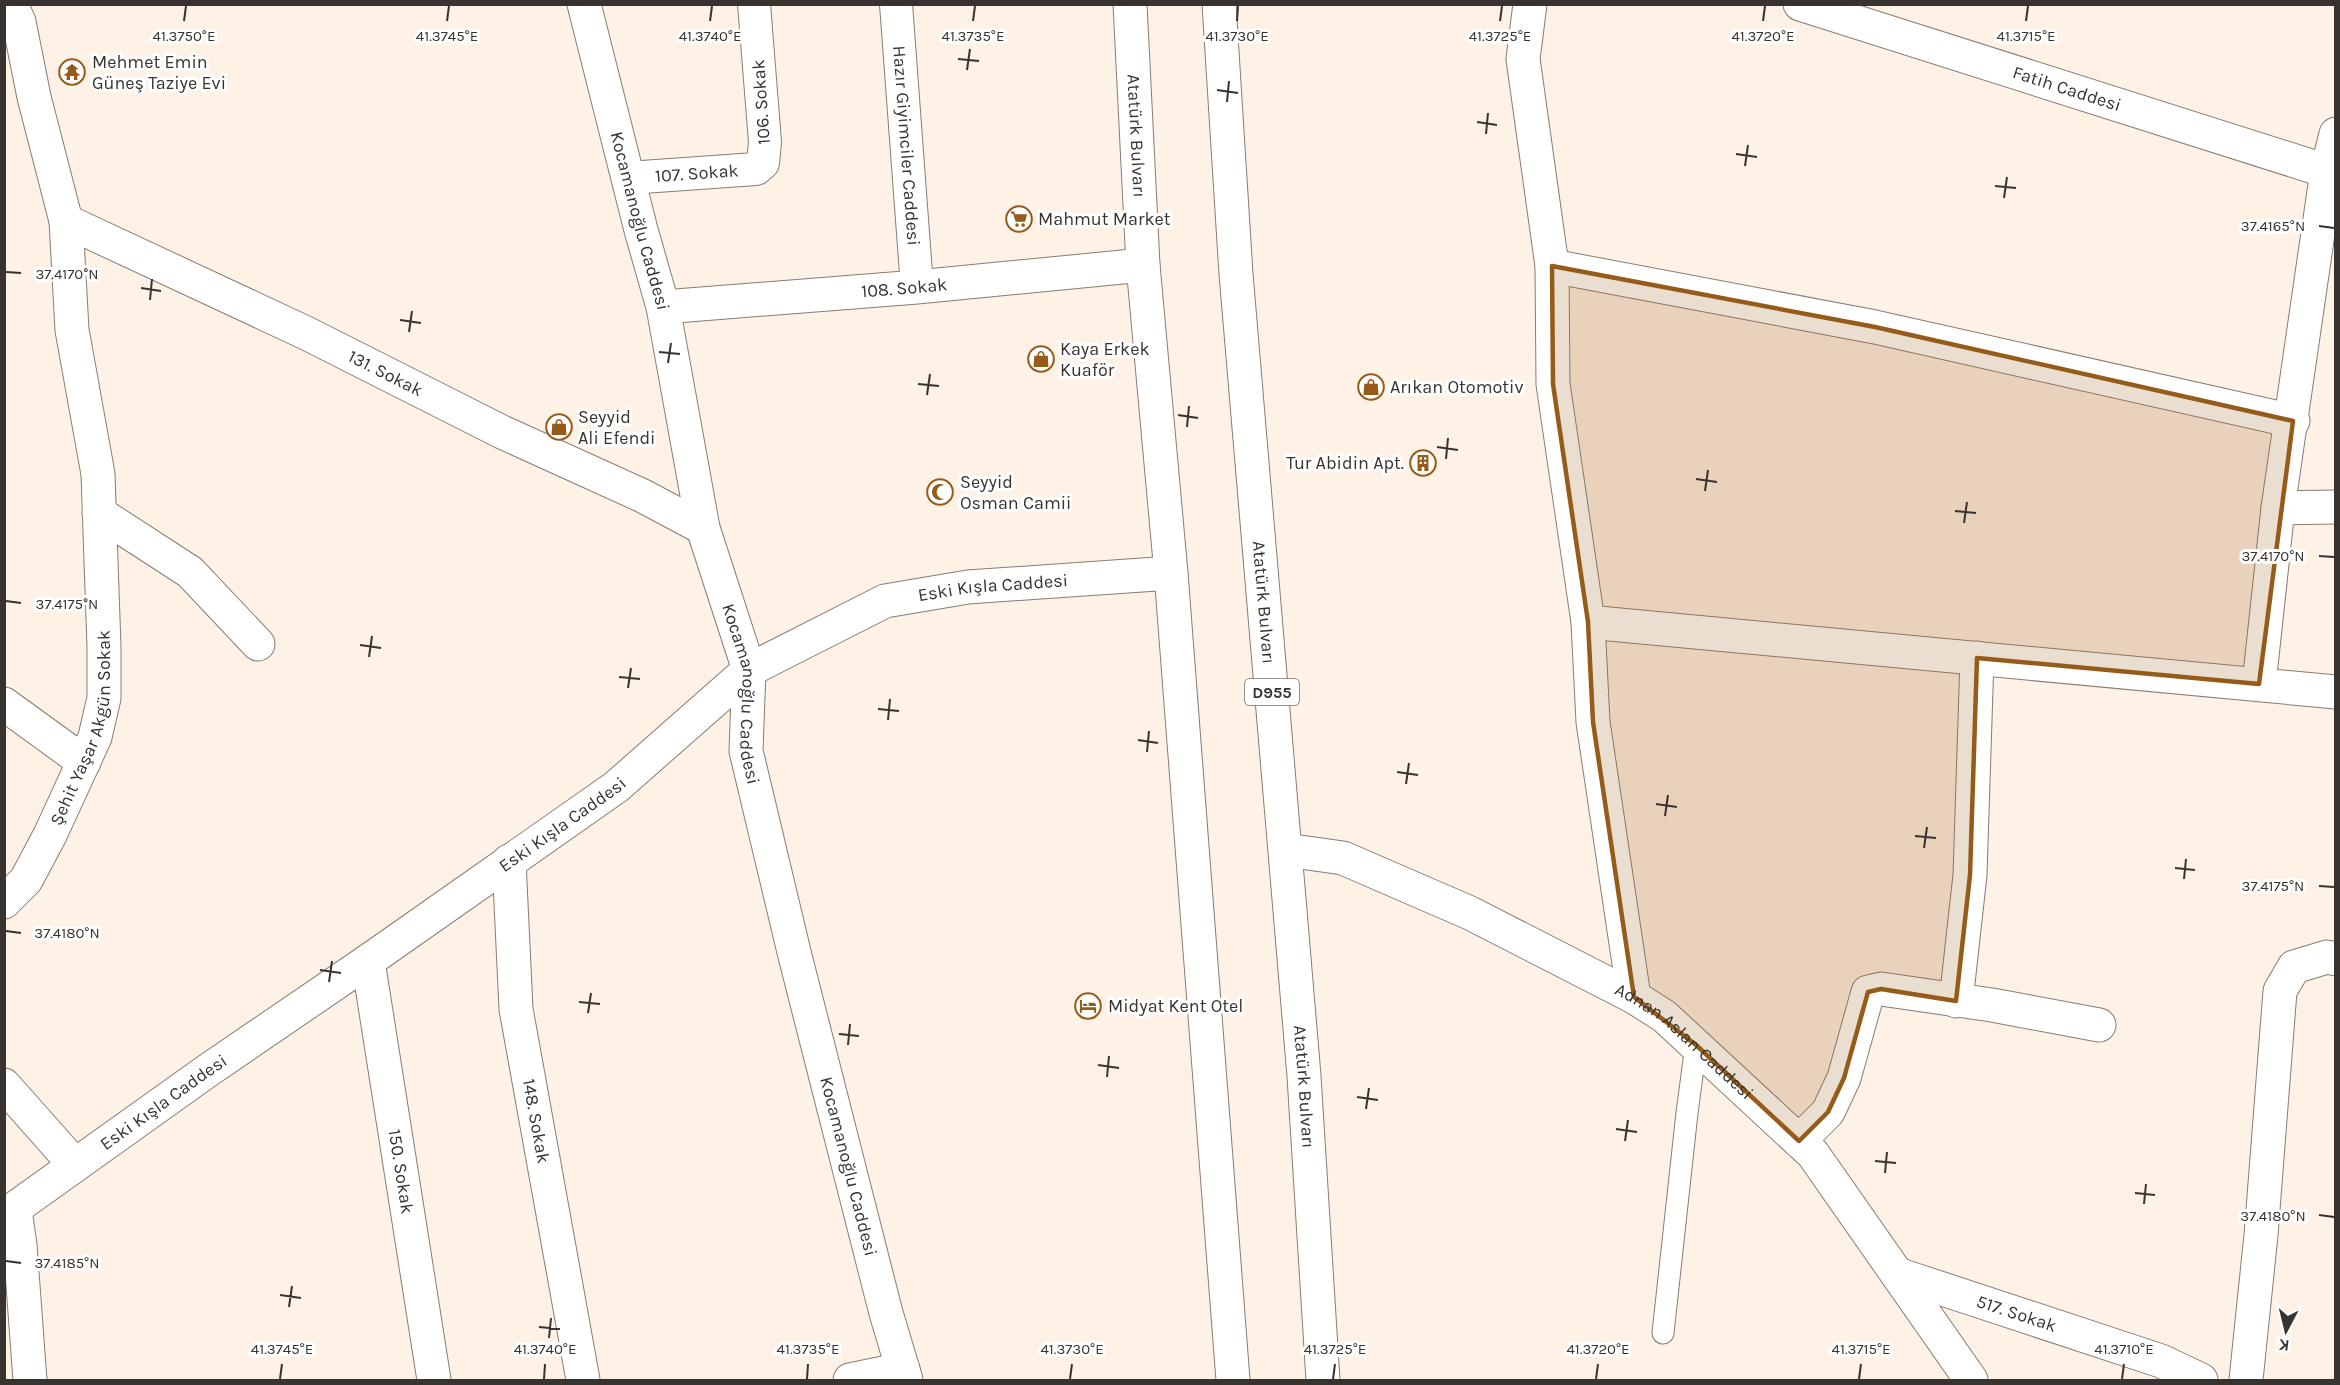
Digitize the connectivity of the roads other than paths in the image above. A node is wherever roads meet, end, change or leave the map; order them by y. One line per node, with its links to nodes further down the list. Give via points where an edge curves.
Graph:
1 (11, 4): 13 (street, Şehit Yaşar Akgün Sokak, via 19,22)
2 (584, 4): 12 (street, Kocamanoğlu Caddesi)
3 (754, 4): 10 (street, 106. Sokak, via 765,142)
4 (896, 4): 16 (street, Hazır Giyimciler Caddesi)
5 (1130, 4): 14 (street, Atatürk Bulvarı)
6 (1219, 4): 32 (street, Atatürk Bulvarı / D955, via 1236,274)
7 (1530, 4): 15 (street, via 1523,59)
8 (1800, 4): 11 (street, Fatih Caddesi)
9 (2336, 134): 11 (street)
10 (763, 163): 12 (street, 107. Sokak, via 756,169)
11 (2331, 173): 18 (street)
12 (628, 178): 17 (street, Kocamanoğlu Caddesi)
13 (66, 221): 21 (street, Şehit Yaşar Akgün Sokak, via 72,330 98,474); 22 (street, 131. Sokak, via 306,333)
14 (1143, 265): 16 (street, 108. Sokak); 23 (street, Atatürk Bulvarı)
15 (1552, 266): 18 (street, via 1875,327); 24 (street, via 1553,384)
16 (917, 287): 17 (street, 108. Sokak)
17 (663, 307): 22 (street, Kocamanoğlu Caddesi)
18 (2293, 421): 20 (street)
19 (2336, 507): 20 (street)
20 (2278, 508): 28 (street)
21 (99, 513): 25 (street, via 190,572); 31 (street, Şehit Yaşar Akgün Sokak, via 104,698 95,737)
22 (703, 528): 27 (street, Kocamanoğlu Caddesi)
23 (1171, 573): 27 (street, Eski Kışla Caddesi, via 968,587 885,601); 52 (street, Atatürk Bulvarı)
24 (1588, 622): 26 (street); 37 (street, via 1593,722)
25 (258, 644)
26 (1977, 658): 28 (street); 38 (street, via 1970,875)
27 (749, 670): 33 (street, Eski Kışla Caddesi, via 616,787); 47 (street, Kocamanoğlu Caddesi, via 746,751)
28 (2259, 684): 29 (street)
29 (2336, 692)
30 (4, 704): 31 (street)
31 (84, 762): 34 (street, Şehit Yaşar Akgün Sokak, via 26,880)
32 (1286, 850): 37 (street, Adnan Aslan Caddesi, via 1343,858 1470,913); 53 (street, Atatürk Bulvarı / D955)
33 (509, 861): 36 (street, Eski Kışla Caddesi); 50 (street, 148. Sokak, via 516,1008)
34 (4, 902)
35 (2336, 959): 56 (street, via 2327,957 2295,967 2280,991)
36 (368, 961): 43 (street, Eski Kışla Caddesi); 49 (street, 150. Sokak)
37 (1634, 997): 40 (street, Adnan Aslan Caddesi, via 1664,1016)
38 (1956, 1001): 39 (street); 42 (street, via 1881,989 1868,992 1844,1078 1828,1112)
39 (2099, 1025)
40 (1696, 1045): 42 (street, Adnan Aslan Caddesi); 46 (lane)
41 (4, 1085): 43 (street)
42 (1799, 1141): 45 (street, Adnan Aslan Caddesi, via 1813,1154)
43 (75, 1165): 44 (street, Eski Kışla Caddesi)
44 (10, 1213): 48 (street, via 20,1245)
45 (1897, 1274): 54 (street, Adnan Aslan Caddesi); 55 (street, 517. Sokak, via 2161,1361)
46 (1663, 1334)
47 (904, 1375): 51 (street)
48 (30, 1380)
49 (434, 1380)
50 (583, 1380)
51 (850, 1380)
52 (1233, 1380)
53 (1323, 1380)
54 (1971, 1380)
55 (2201, 1380)
56 (2246, 1380)

